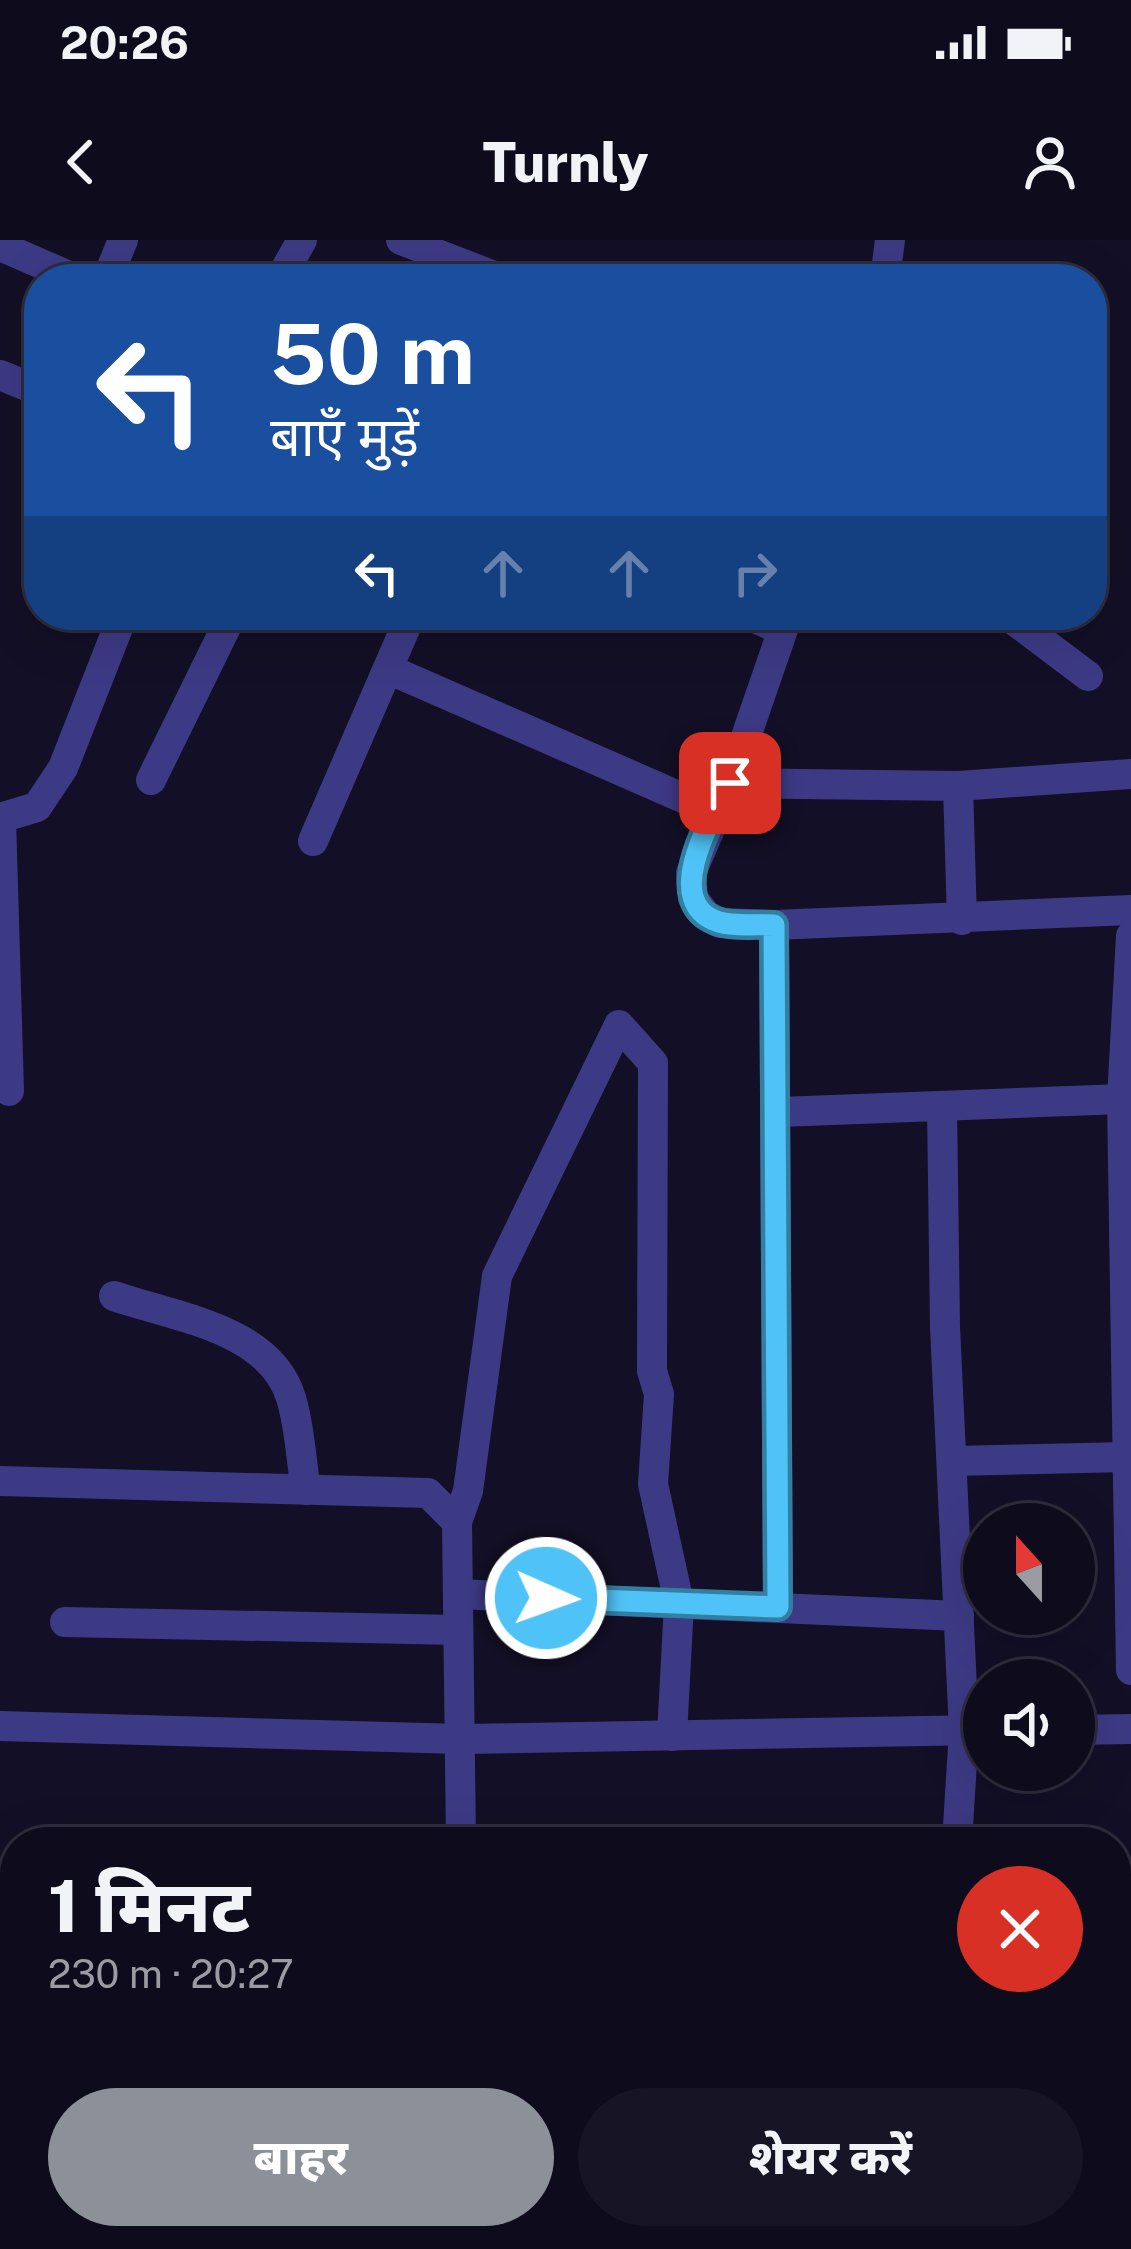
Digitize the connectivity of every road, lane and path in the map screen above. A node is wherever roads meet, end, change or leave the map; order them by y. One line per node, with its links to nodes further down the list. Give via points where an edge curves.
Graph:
1 (401, 240): 4 (street)
2 (0, 246): 3 (street)
3 (41, 264)
4 (463, 264)
5 (117, 630): 17 (street, via 63,767 37,807)
6 (225, 630): 13 (street)
7 (404, 630): 10 (street)
8 (782, 630): 14 (street)
9 (1027, 630): 11 (street)
10 (388, 668): 16 (street); 18 (street)
11 (1088, 676)
12 (1131, 774): 15 (street)
13 (151, 779)
14 (730, 783): 15 (street); 16 (street)
15 (958, 786): 20 (street)
16 (715, 812): 21 (street, via 691,873 693,898 720,923)
17 (0, 818): 23 (street)
18 (313, 841)
19 (1131, 910): 20 (street)
20 (962, 920): 21 (street)
21 (774, 925): 26 (street)
22 (1131, 936): 24 (street)
23 (9, 1091)
24 (1122, 1099): 25 (street); 28 (street)
25 (942, 1106): 26 (street); 29 (street)
26 (779, 1112): 35 (street)
27 (113, 1296): 31 (street, via 253,1344 291,1396)
28 (1128, 1457): 29 (street); 40 (street)
29 (952, 1461): 36 (street)
30 (0, 1481): 31 (street)
31 (306, 1490): 32 (street, via 428,1493)
32 (458, 1522): 33 (street); 34 (street, via 496,1276 619,1025 653,1063 653,1484)
33 (458, 1594): 34 (street); 38 (street)
34 (679, 1603): 35 (street); 45 (street)
35 (778, 1607): 36 (street)
36 (959, 1616): 39 (street)
37 (65, 1622): 38 (street)
38 (458, 1630): 46 (street)
39 (965, 1659)
40 (1131, 1670)
41 (0, 1726): 46 (street)
42 (1131, 1729): 44 (street)
43 (963, 1730): 45 (street)
44 (1095, 1730)
45 (672, 1736): 46 (street)
46 (461, 1739): 48 (street)
47 (965, 1791): 49 (street)
48 (461, 1827)
49 (959, 1827)

